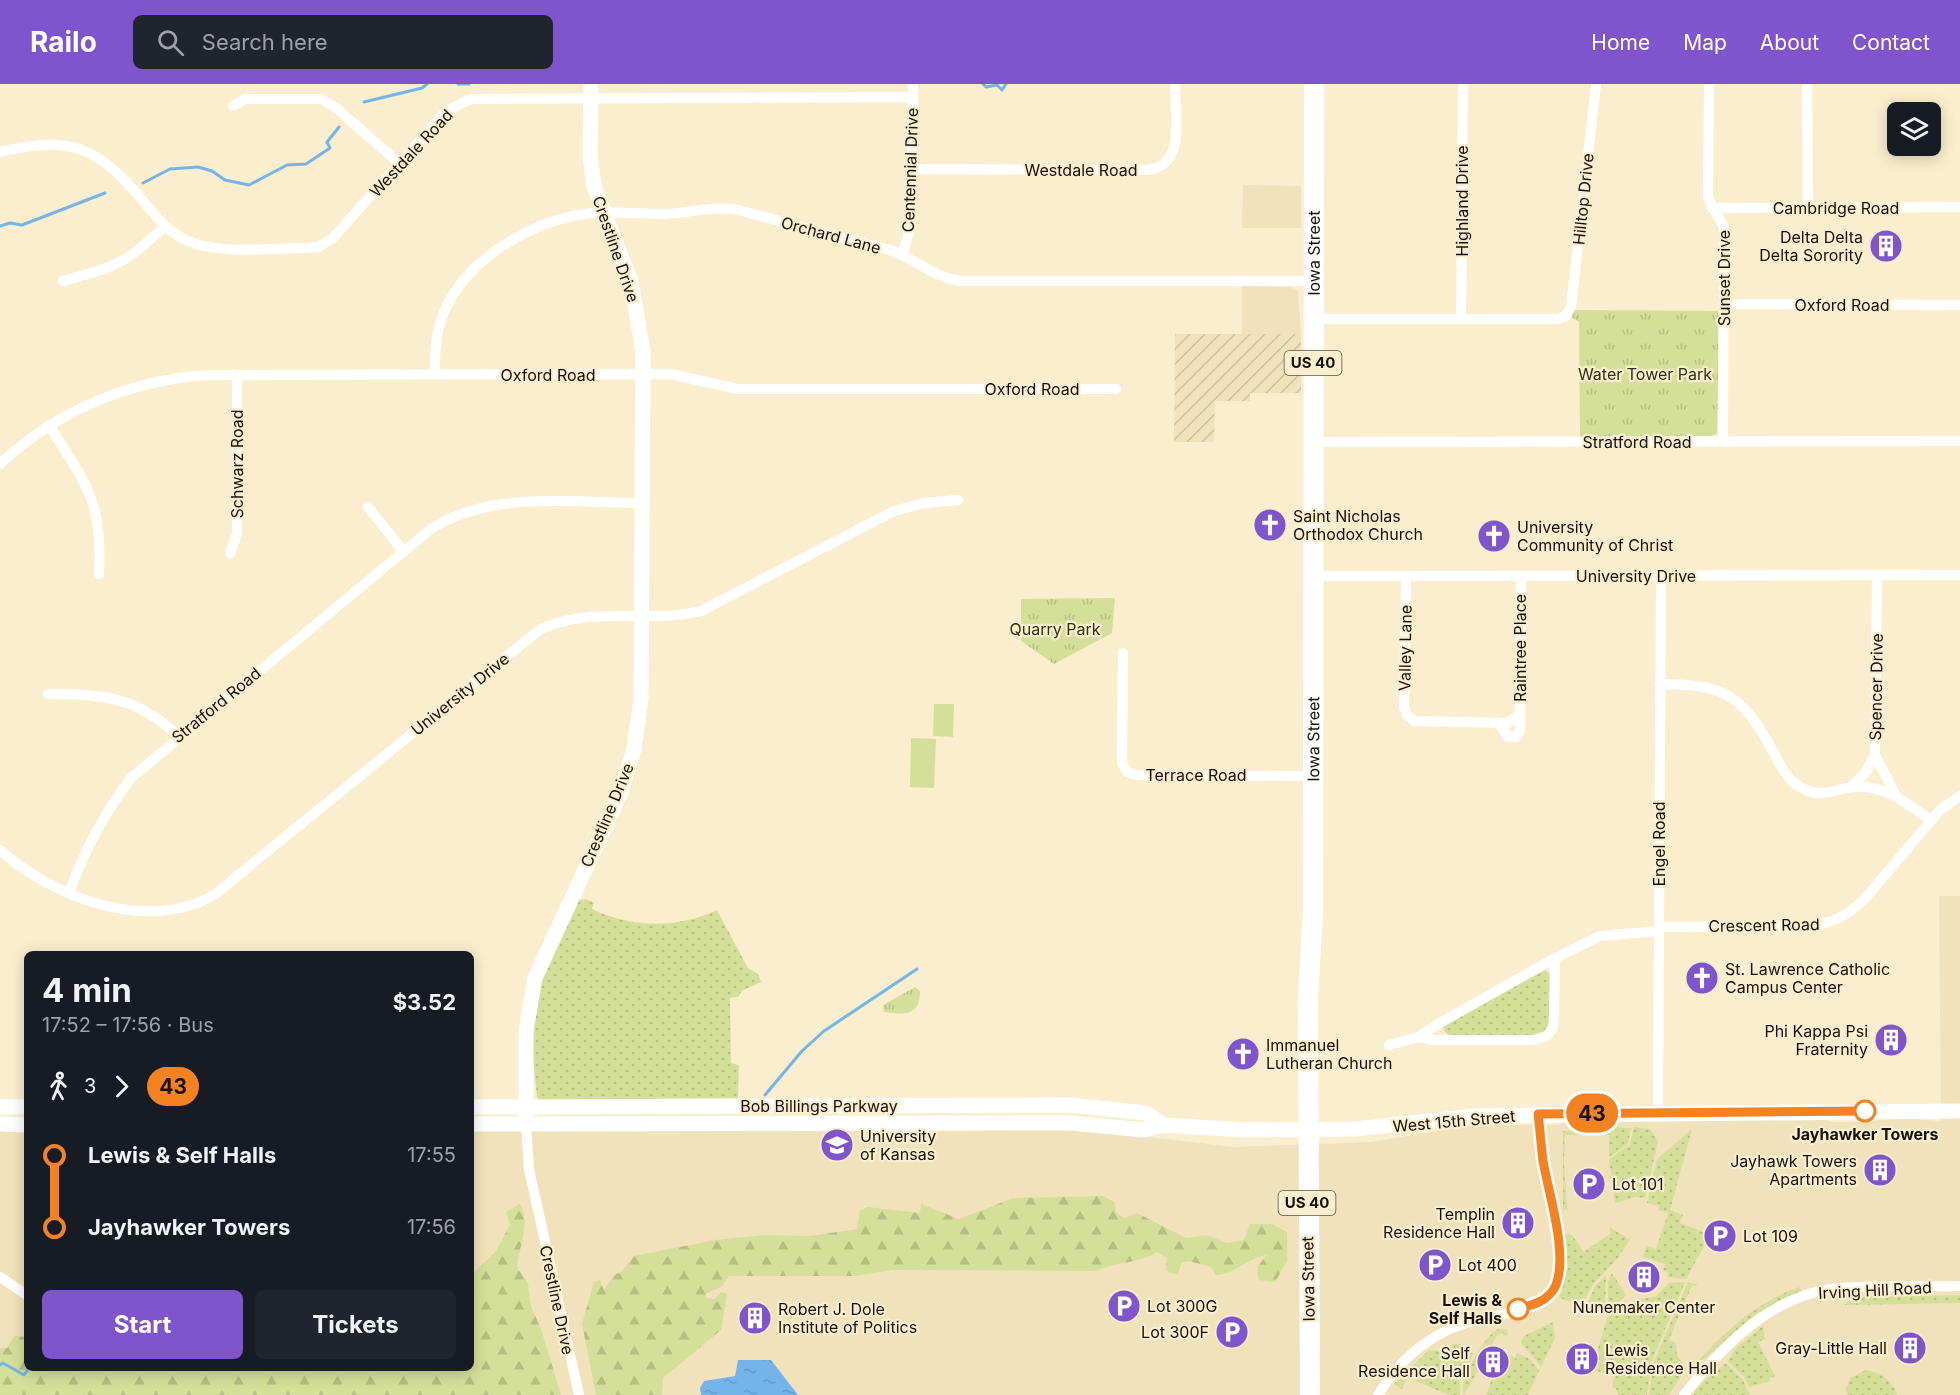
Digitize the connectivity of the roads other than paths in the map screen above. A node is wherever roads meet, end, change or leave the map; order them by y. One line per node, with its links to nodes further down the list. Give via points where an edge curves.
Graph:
1 (913, 84): 9 (street, Centennial Drive)
2 (1176, 84): 13 (street, Westdale Road, via 1175,149 1161,167)
3 (1314, 84): 21 (highway, Iowa Street / US 40)
4 (1463, 84): 25 (street, Highland Drive)
5 (1596, 84): 25 (street, Hilltop Drive, via 1568,313 1557,319)
6 (1709, 84): 15 (street, Sunset Drive, via 1708,192)
7 (1808, 84): 16 (street)
8 (590, 91): 9 (street, Westdale Road); 12 (street, Westdale Road, via 470,99 445,112); 17 (street, Crestline Drive, via 591,172)
9 (913, 97): 13 (street, Centennial Drive)
10 (232, 106): 12 (street, via 245,99 321,99)
11 (0, 153): 18 (street, Westdale Road, via 49,144 87,151 112,166)
12 (400, 164): 18 (street, Westdale Road, via 333,238 318,246 210,248)
13 (912, 169): 19 (street, Centennial Drive, via 910,224)
14 (1960, 207): 16 (street, Cambridge Road)
15 (1712, 208): 16 (street, Cambridge Road); 22 (street, Sunset Drive, via 1724,227)
16 (1808, 208)
17 (603, 213): 19 (street, Orchard Lane, via 669,214 708,207 734,209); 27 (street, Orchard Lane, via 542,226 510,241 470,273 442,319 436,341); 28 (street, Crestline Drive, via 631,282)
18 (165, 226): 20 (street, via 118,265)
19 (902, 255): 21 (street, Orchard Lane, via 935,275 960,281)
20 (63, 281)
21 (1313, 281): 24 (highway, Iowa Street / US 40)
22 (1724, 304): 23 (street, Oxford Road); 31 (street, Sunset Drive)
23 (1960, 305)
24 (1313, 319): 25 (street); 33 (highway, Iowa Street / US 40)
25 (1461, 319)
26 (237, 374): 27 (street, Oxford Road); 30 (street, Oxford Road, via 182,376 145,384 88,404); 39 (street, Schwarz Road, via 237,534)
27 (435, 374): 28 (street, Oxford Road)
28 (644, 375): 29 (street, Oxford Road, via 681,375 737,389); 36 (street, Crestline Drive)
29 (1116, 389)
30 (49, 425): 34 (street, Oxford Road); 40 (street, via 93,499 100,533)
31 (1723, 441): 32 (street, Stratford Road); 33 (street, Stratford Road)
32 (1960, 441)
33 (1313, 442): 42 (highway, Iowa Street / US 40)
34 (0, 464)
35 (958, 500): 47 (street, University Drive, via 894,511 701,611)
36 (644, 502): 38 (street, Stratford Road, via 491,504 444,521); 47 (street, Crestline Drive)
37 (368, 507): 38 (street)
38 (403, 551): 54 (street, Stratford Road)
39 (230, 553)
40 (99, 574)
41 (1960, 575): 46 (street, University Drive)
42 (1313, 576): 43 (street, University Drive); 56 (highway, Iowa Street / US 40)
43 (1406, 576): 44 (street, University Drive); 52 (street, Valley Lane, via 1404,707)
44 (1521, 576): 45 (street, University Drive); 51 (street, Raintree Place)
45 (1661, 576): 46 (street, University Drive); 49 (street, Engel Road)
46 (1877, 576): 55 (street, Spencer Drive)
47 (643, 616): 62 (street, University Drive, via 566,619 532,635 214,895 197,904 145,912); 72 (street, Crestline Drive, via 641,699 634,749 617,800 535,978 526,1031)
48 (1123, 653): 56 (street, Terrace Road, via 1122,764 1127,772)
49 (1660, 684): 57 (street, via 1710,688 1736,700 1753,717 1789,778 1802,788 1830,794); 63 (street, Engel Road)
50 (48, 693): 54 (street, via 115,698 145,710)
51 (1520, 714): 53 (street, Raintree Place, via 1513,721); 53 (street, via 1516,737 1504,734)
52 (1410, 718): 53 (street, Raintree Place)
53 (1498, 722)
54 (178, 736): 62 (street, Stratford Road, via 132,777 102,817)
55 (1875, 755): 57 (street); 58 (street, Spencer Drive)
56 (1314, 776): 81 (highway, Iowa Street / US 40)
57 (1851, 787): 58 (street)
58 (1895, 794): 60 (street)
59 (1960, 796): 60 (street, Crescent Road)
60 (1930, 820): 63 (street, Crescent Road, via 1863,901 1836,921 1812,927)
61 (0, 850): 62 (street, University Drive, via 31,874)
62 (69, 893)
63 (1659, 929): 64 (street, Crescent Road, via 1599,936); 74 (street, Engel Road)
64 (1555, 958): 65 (street, Crescent Road); 67 (street, via 1554,1018 1547,1036 1533,1040)
65 (1438, 1023): 66 (street, Crescent Road); 67 (street, via 1442,1036)
66 (1419, 1037): 67 (street); 68 (street)
67 (1448, 1039)
68 (1389, 1044)
69 (0, 1107): 70 (street)
70 (24, 1107)
71 (474, 1107): 72 (street, Bob Billings Parkway)
72 (526, 1107): 79 (street, Crestline Drive); 80 (street, Bob Billings Parkway, via 1070,1106 1146,1113)
73 (1960, 1111): 74 (street, West 15th Street)
74 (1658, 1113): 75 (street, West 15th Street)
75 (1538, 1114): 81 (street, West 15th Street, via 1475,1116 1370,1128); 87 (street, via 1560,1258 1552,1292 1539,1303 1472,1320 1435,1336 1402,1363)
76 (0, 1124): 78 (street)
77 (474, 1124): 79 (street, Bob Billings Parkway)
78 (24, 1125)
79 (526, 1125): 80 (street, Bob Billings Parkway, via 1070,1123 1144,1130); 85 (street, Crestline Drive, via 529,1169)
80 (1163, 1125): 81 (street, Bob Billings Parkway, via 1230,1130)
81 (1308, 1129): 86 (highway, Iowa Street / US 40)
82 (0, 1277): 84 (street)
83 (1960, 1286): 88 (street, Irving Hill Road, via 1831,1289 1786,1302 1740,1334)
84 (24, 1293)
85 (579, 1395)
86 (1310, 1395)
87 (1378, 1395)
88 (1684, 1395)

